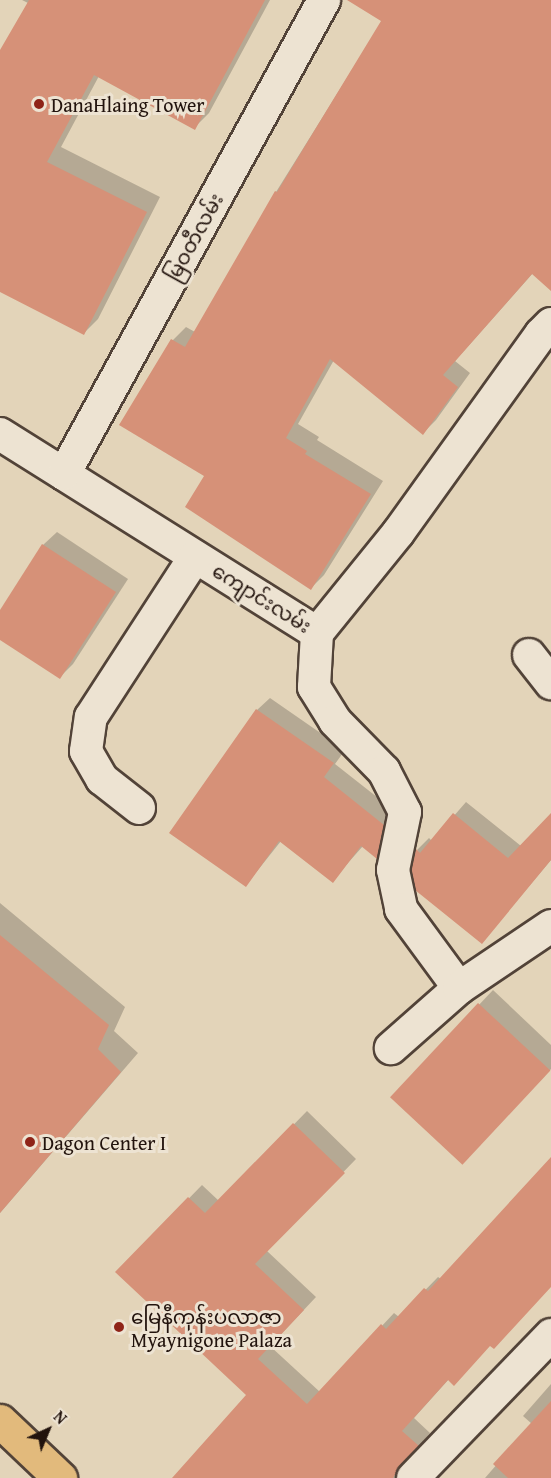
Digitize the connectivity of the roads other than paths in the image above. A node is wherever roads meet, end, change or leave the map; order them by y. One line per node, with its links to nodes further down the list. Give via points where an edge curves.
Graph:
1 (324, 0): 4 (street, မြဝတီလမ်း)
2 (551, 324): 6 (street, ကျောင်းလမ်း, via 398,533)
3 (0, 434): 4 (street, ကျောင်းလမ်း)
4 (64, 474): 5 (street, ကျောင်းလမ်း)
5 (195, 557): 6 (street, ကျောင်းလမ်း); 9 (street, via 91,717 86,751 102,779)
6 (317, 633): 11 (street, via 314,687 335,721 384,771 405,812 393,870 401,909)
7 (529, 655): 8 (street)
8 (551, 683)
9 (139, 808)
10 (551, 926): 11 (street)
11 (459, 988): 12 (street)
12 (391, 1048)
13 (551, 1335): 16 (street)
14 (0, 1421): 15 (main road)
15 (60, 1478)
16 (413, 1478)

